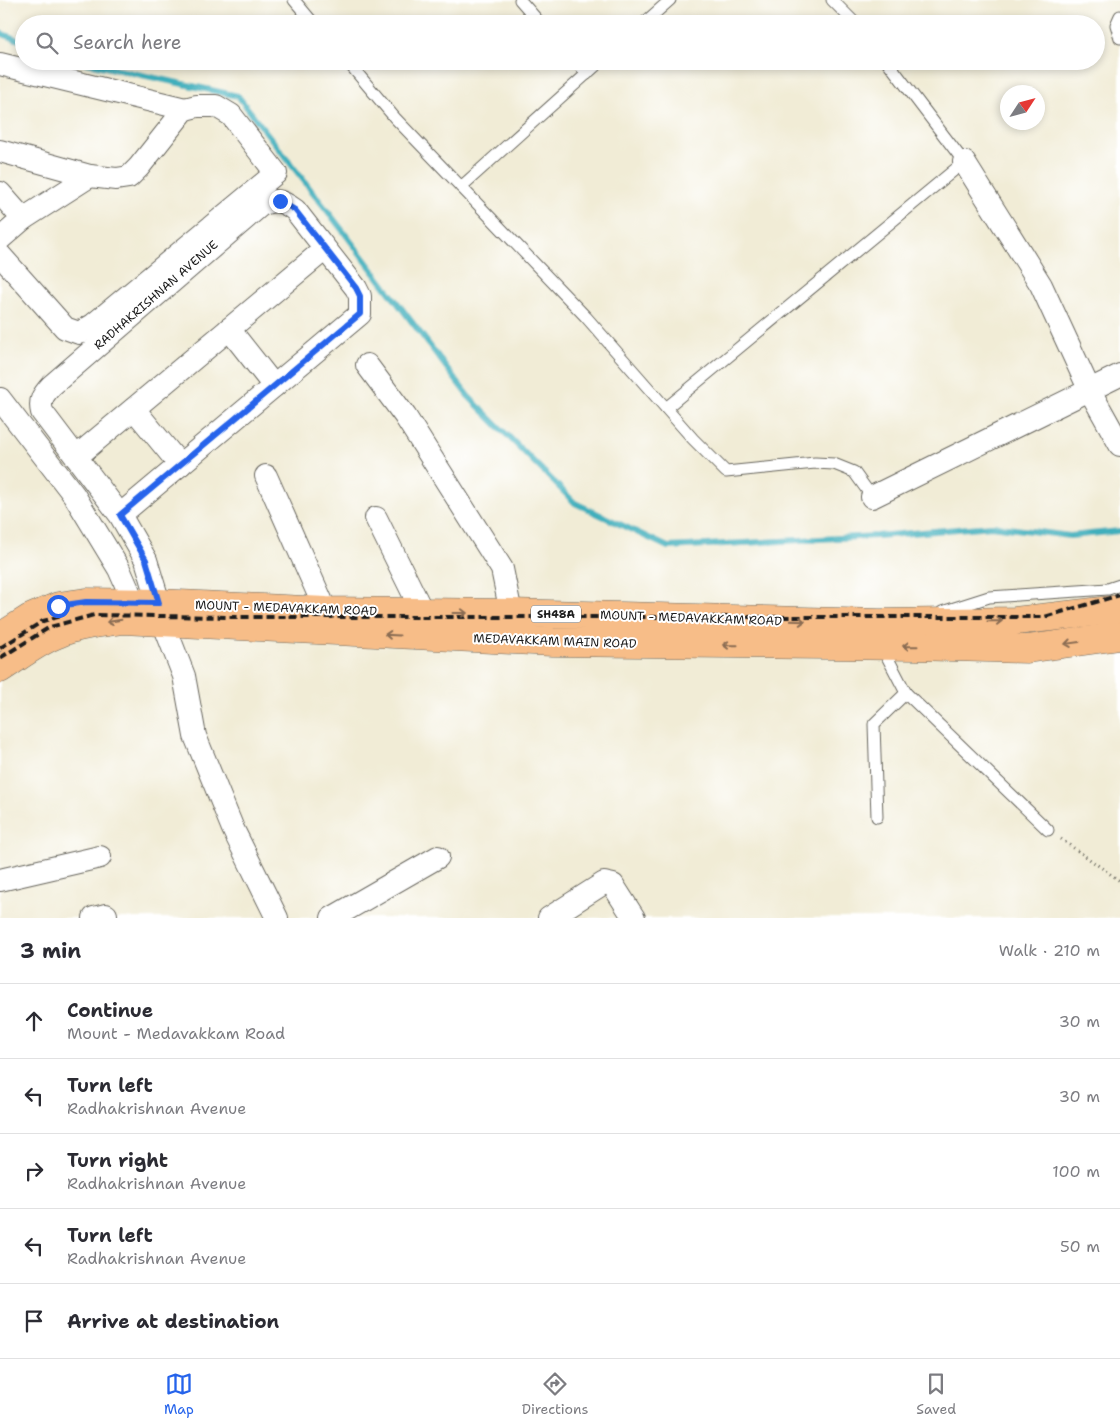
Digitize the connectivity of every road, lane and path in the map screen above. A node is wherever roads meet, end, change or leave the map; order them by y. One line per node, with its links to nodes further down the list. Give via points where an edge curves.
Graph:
1 (294, 0): 5 (lane)
2 (520, 0): 6 (lane)
3 (670, 0): 7 (lane)
4 (832, 0): 8 (lane)
5 (306, 15)
6 (533, 15)
7 (653, 15)
8 (847, 15)
9 (1120, 16): 10 (lane, via 1116,25)
10 (1120, 38)
11 (0, 64): 12 (street)
12 (15, 68)
13 (25, 70): 19 (street)
14 (354, 70): 23 (lane)
15 (584, 70): 18 (lane)
16 (591, 70): 18 (lane)
17 (893, 70): 21 (lane)
18 (587, 74): 23 (lane)
19 (185, 109): 22 (street, via 129,177); 28 (street, via 216,106 231,114 276,173 93,325 79,334 65,328)
20 (0, 151): 22 (street)
21 (964, 162): 33 (street, via 1041,286); 35 (lane)
22 (90, 176): 25 (street)
23 (461, 187): 35 (lane, via 586,318)
24 (0, 192): 25 (street)
25 (23, 219): 26 (street)
26 (0, 239)
27 (325, 249): 29 (street); 32 (street, RADHAKRISHNAN AVENUE, via 356,288 360,296 360,314); 38 (street, RADHAKRISHNAN AVENUE, via 289,205 270,200 261,205 42,396 42,412)
28 (0, 255)
29 (229, 329): 32 (street); 36 (street)
30 (367, 365): 49 (street, via 405,416 502,569)
31 (1120, 375): 33 (street)
32 (274, 386): 39 (street, RADHAKRISHNAN AVENUE)
33 (1090, 390): 37 (street); 41 (street)
34 (1, 403): 45 (street, via 74,495 119,569)
35 (666, 408): 41 (lane, via 726,472 834,464 854,472)
36 (134, 409): 38 (street); 39 (street)
37 (1120, 445)
38 (76, 457): 42 (street, RADHAKRISHNAN AVENUE)
39 (180, 465): 42 (street, RADHAKRISHNAN AVENUE)
40 (266, 476): 47 (street)
41 (872, 497)
42 (120, 515): 45 (street, RADHAKRISHNAN AVENUE, via 146,560)
43 (376, 518): 48 (street)
44 (1120, 585): 50 (lane, via 1108,589 989,597)
45 (152, 609): 47 (main road, MOUNT - MEDAVAKKAM ROAD / SH48A); 52 (main road, MOUNT - MEDAVAKKAM ROAD / SH48A, via 86,602 58,606 30,618); 53 (main road, MEDAVAKKAM MAIN ROAD / SH48A, one-way to 45, via 553,642); 54 (main road, MEDAVAKKAM MAIN ROAD / SH48A, one-way to 54, via 123,620 58,633); 62 (street, via 184,676 195,736 233,829)
46 (1120, 609): 50 (main road, MOUNT - MEDAVAKKAM ROAD / SH48A, one-way to 46, via 1015,621)
47 (326, 611): 48 (main road, MOUNT - MEDAVAKKAM ROAD / SH48A)
48 (423, 613): 49 (main road, MOUNT - MEDAVAKKAM ROAD / SH48A, one-way to 49)
49 (512, 613): 50 (main road, MOUNT - MEDAVAKKAM ROAD / SH48A, one-way to 50)
50 (912, 622)
51 (1120, 636): 53 (main road, MEDAVAKKAM MAIN ROAD / SH48A, one-way to 53, via 1027,649)
52 (0, 637)
53 (881, 646): 55 (lane)
54 (0, 668)
55 (906, 693): 56 (lane, via 874,724); 57 (lane)
56 (877, 817)
57 (1048, 830): 61 (path)
58 (438, 856): 63 (street)
59 (100, 857): 60 (street)
60 (0, 880)
61 (1120, 881)
62 (277, 918)
63 (332, 918)
64 (549, 918): 65 (street, via 604,883 613,885)
65 (634, 918)

